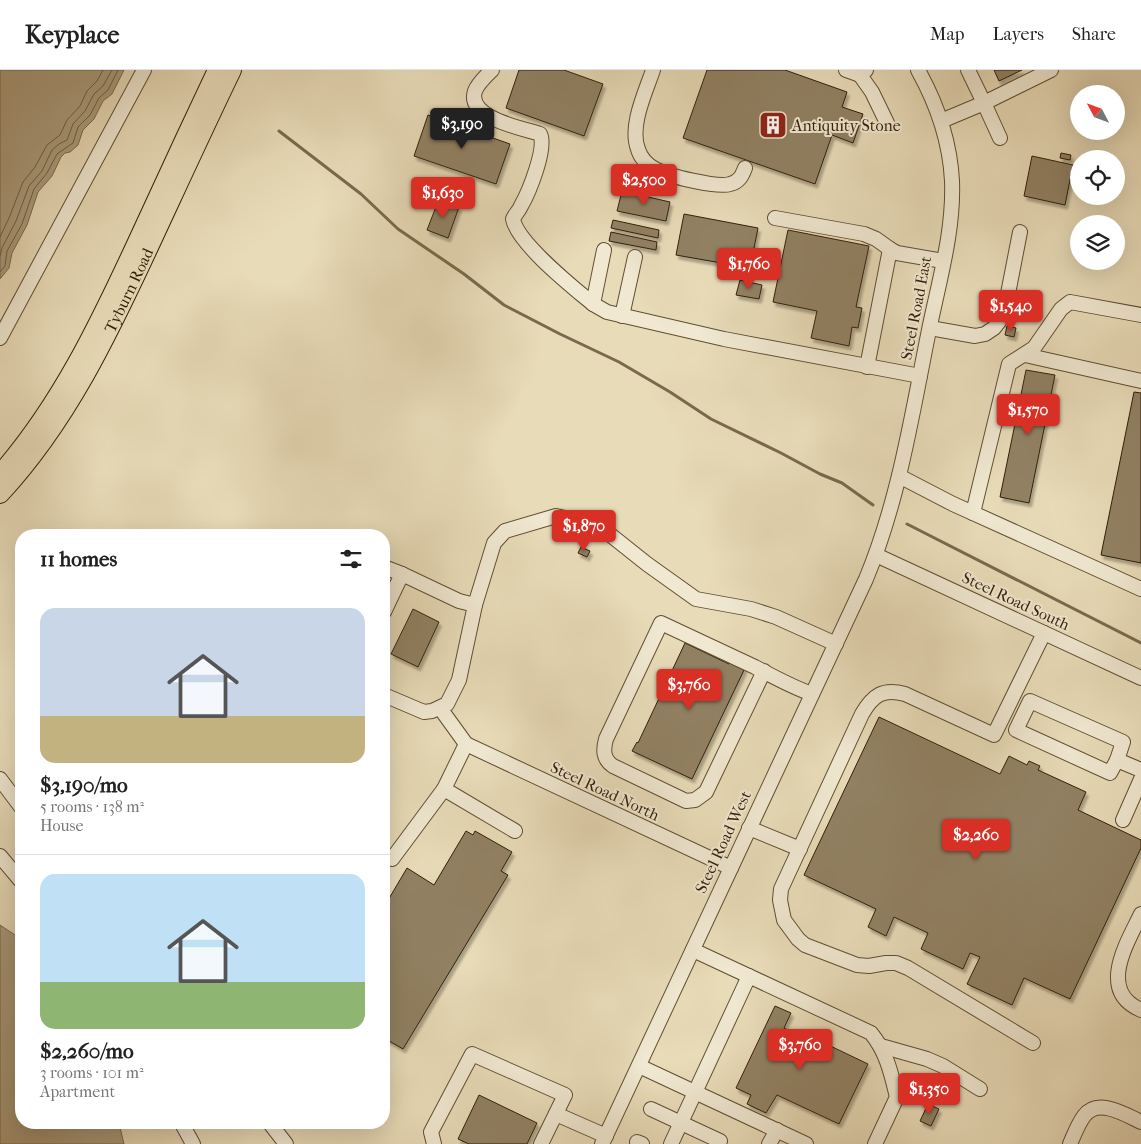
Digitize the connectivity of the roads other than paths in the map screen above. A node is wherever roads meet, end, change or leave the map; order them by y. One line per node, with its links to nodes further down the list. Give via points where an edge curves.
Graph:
1 (144, 70): 26 (street)
2 (217, 70): 31 (main road, Tyburn Road, via 91,338 56,398)
3 (232, 70): 33 (main road, Tyburn Road, via 100,349 42,441)
4 (492, 70): 22 (street, via 476,90 474,98 479,110 495,119 540,134 542,138 536,170 513,219 514,225 561,277)
5 (654, 70): 15 (street, via 637,117 637,148 645,162 656,170 719,185 741,178)
6 (846, 70): 10 (street)
7 (918, 70): 12 (street, Steel Road East)
8 (968, 70): 11 (street)
9 (1051, 70): 11 (street)
10 (863, 72): 13 (street)
11 (984, 104): 12 (street); 14 (street)
12 (941, 121): 21 (street, Steel Road East, via 952,180 952,205)
13 (888, 126)
14 (1000, 138)
15 (746, 168)
16 (775, 218): 18 (street, via 864,234)
17 (1020, 232): 25 (street, via 1006,304 994,328 975,336)
18 (890, 249): 21 (street); 28 (street)
19 (604, 250): 22 (street)
20 (635, 257): 24 (street)
21 (943, 261): 25 (street, Steel Road East)
22 (593, 304): 24 (street)
23 (1141, 315): 27 (street, via 1070,302)
24 (622, 316): 28 (street)
25 (930, 328): 29 (street, Steel Road East)
26 (0, 338)
27 (1025, 355): 30 (street); 34 (street, via 1009,364)
28 (867, 367): 29 (street)
29 (920, 376): 32 (street, Steel Road East)
30 (1141, 381)
31 (0, 474)
32 (899, 476): 34 (street); 35 (street, Steel Road East)
33 (0, 494)
34 (973, 513): 38 (street)
35 (876, 555): 41 (street, Steel Road South); 42 (street, Steel Road West)
36 (390, 569): 37 (street)
37 (402, 574): 39 (street); 40 (street, via 459,601)
38 (1141, 589)
39 (390, 599)
40 (475, 605): 42 (street, via 494,543 505,531 556,516 598,525 696,599 776,617); 47 (street, via 459,680 447,704)
41 (1044, 633): 44 (street, Steel Road South); 58 (street, via 994,735 906,694 890,692 875,696 862,714)
42 (836, 644): 45 (street, Steel Road West)
43 (764, 672): 43 (street, via 661,623 606,739 606,759 613,766 686,801 699,798 706,792); 45 (street)
44 (1141, 678)
45 (812, 694): 56 (street, Steel Road West)
46 (390, 698): 47 (street, via 424,712)
47 (440, 708): 48 (street)
48 (466, 744): 53 (street); 61 (street, Steel Road North)
49 (1118, 760): 49 (street, via 1123,742 1030,701 1016,730 1110,773); 50 (street)
50 (1141, 770)
51 (0, 779): 54 (street)
52 (1141, 779): 55 (street)
53 (444, 789): 57 (street); 60 (street)
54 (15, 799)
55 (1123, 820)
56 (750, 828): 58 (street); 61 (street, Steel Road West)
57 (514, 831)
58 (800, 849): 67 (street, via 780,900 784,920 805,945 858,965 896,963 908,968)
59 (0, 856): 62 (street)
60 (392, 859)
61 (730, 868): 64 (street, Steel Road West)
62 (15, 874)
63 (1141, 914): 66 (street, via 1120,958 1118,975 1122,992 1132,1006)
64 (693, 950): 65 (street); 69 (street, Steel Road West)
65 (749, 976): 68 (street, via 871,1033); 71 (street)
66 (1141, 1010)
67 (1032, 1043)
68 (881, 1046): 70 (street, via 927,1059); 88 (street, via 897,1097)
69 (639, 1066): 71 (street); 79 (street, Steel Road West)
70 (980, 1089)
71 (695, 1092): 74 (street); 78 (street)
72 (651, 1108): 74 (street)
73 (556, 1114): 79 (street); 83 (street, via 565,1096 472,1054 431,1132); 84 (street)
74 (681, 1122): 80 (street); 85 (street)
75 (1141, 1122): 89 (street, via 1113,1110 1096,1108 1084,1115)
76 (185, 1129): 81 (street)
77 (274, 1129): 82 (street)
78 (777, 1130): 86 (street); 87 (street)
79 (604, 1140)
80 (720, 1141)
81 (193, 1144)
82 (286, 1144)
83 (434, 1144)
84 (541, 1144)
85 (671, 1144)
86 (769, 1144)
87 (806, 1144)
88 (875, 1144)
89 (1070, 1144)

